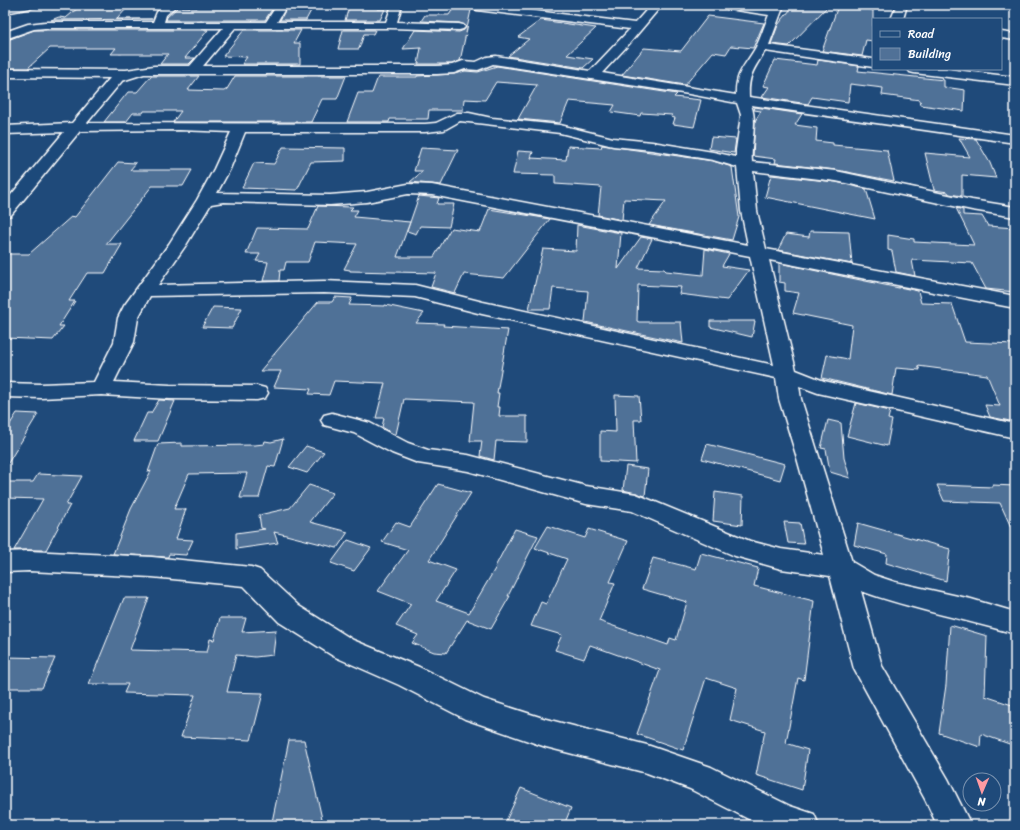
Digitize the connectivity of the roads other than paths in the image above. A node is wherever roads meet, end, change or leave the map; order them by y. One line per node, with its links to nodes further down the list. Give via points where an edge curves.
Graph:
1 (32, 5): 11 (street)
2 (172, 5): 13 (street, via 161,14)
3 (282, 5): 14 (street)
4 (397, 5): 15 (street)
5 (657, 5): 18 (street)
6 (722, 5): 10 (street)
7 (887, 5): 8 (street)
8 (902, 6): 12 (street)
9 (477, 7): 18 (street)
10 (777, 9): 22 (street)
11 (5, 10)
12 (897, 18)
13 (157, 25): 16 (street); 19 (street, via 46,24 32,26)
14 (269, 25): 15 (street); 16 (street)
15 (390, 25): 17 (street)
16 (231, 26): 24 (street)
17 (459, 27)
18 (637, 28): 28 (street)
19 (5, 36)
20 (1002, 36): 21 (street)
21 (1015, 37)
22 (762, 46): 23 (street); 30 (street, via 747,69 742,83)
23 (872, 63)
24 (193, 70): 27 (street); 28 (street, via 437,70 454,69 463,65 478,66 496,60)
25 (922, 70): 29 (street)
26 (5, 73): 27 (street)
27 (126, 74): 31 (street, via 117,78)
28 (593, 75): 30 (street)
29 (1015, 81)
30 (743, 100): 34 (street); 35 (street, via 748,115)
31 (76, 127): 32 (street); 33 (street); 37 (street)
32 (240, 128): 35 (street, via 434,128 457,117 468,117 560,129 613,142 713,156); 36 (street)
33 (5, 130)
34 (1015, 139)
35 (745, 165): 38 (street, via 836,176); 39 (street, via 749,211)
36 (213, 196): 39 (street, via 330,200 417,189); 40 (street)
37 (5, 212)
38 (1015, 212)
39 (758, 253): 41 (street); 42 (street)
40 (144, 291): 42 (street, via 324,287 416,291 482,308); 43 (street, via 128,318 124,342)
41 (1015, 302)
42 (786, 374): 47 (street, via 818,386); 49 (street, via 790,399)
43 (101, 388): 44 (street); 45 (street)
44 (5, 390)
45 (258, 393)
46 (332, 420): 49 (street, via 362,428 400,448 426,457 468,464 586,495 636,503 744,549 781,559)
47 (1015, 431)
48 (5, 562): 51 (street, via 152,567 251,577 289,614 343,648 409,676 476,710 546,734 647,759 700,778 786,821)
49 (841, 568): 50 (street, via 865,582 893,592 971,610); 52 (street, via 868,669 937,790)
50 (1015, 624)
51 (802, 825)
52 (954, 825)

